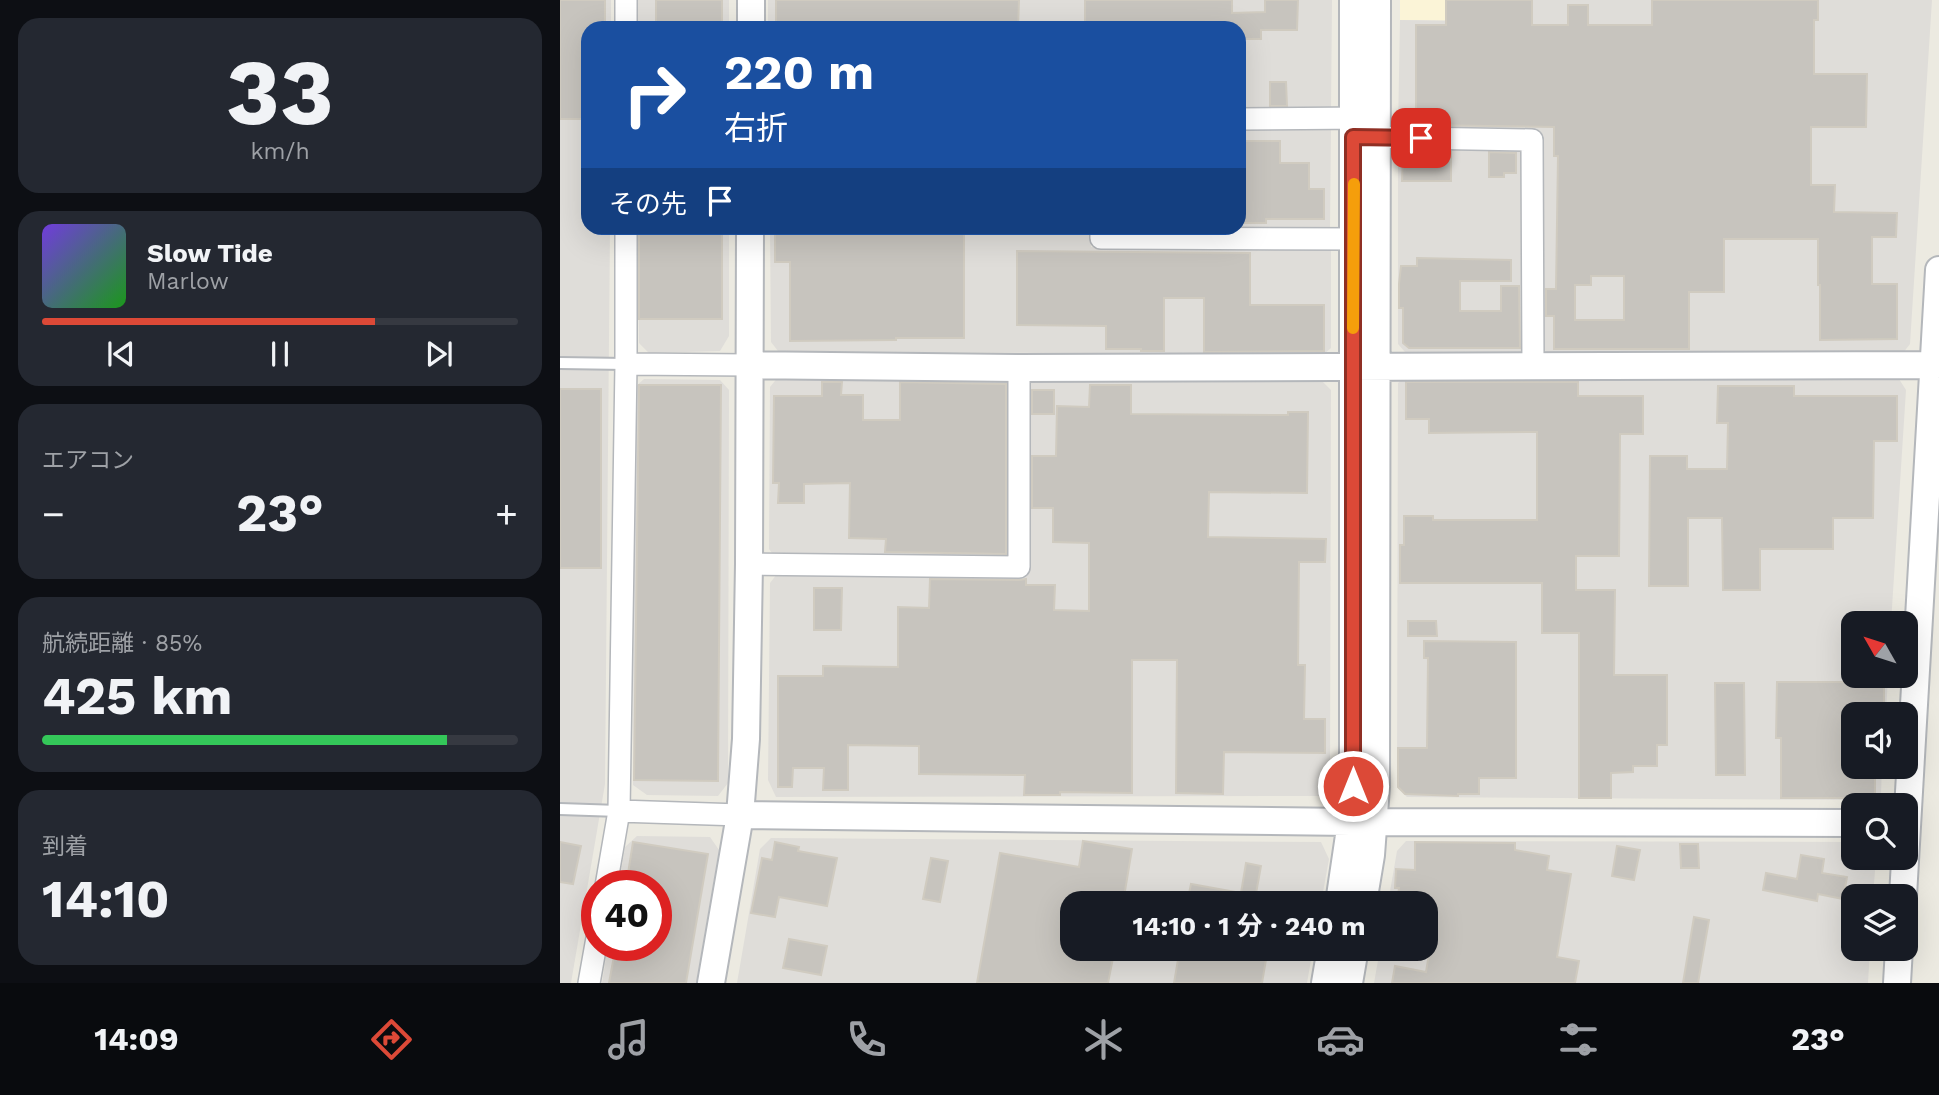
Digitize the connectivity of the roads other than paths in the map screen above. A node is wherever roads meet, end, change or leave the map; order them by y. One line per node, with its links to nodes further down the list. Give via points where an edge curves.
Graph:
1 (626, 0): 5 (street)
2 (751, 0): 6 (street)
3 (1353, 0): 8 (street)
4 (1377, 0): 8 (street)
5 (626, 21)
6 (751, 21)
7 (1246, 120): 8 (street)
8 (1365, 128): 12 (street); 17 (street, via 1532,140)
9 (626, 235): 15 (street)
10 (750, 235): 16 (street)
11 (1101, 235): 12 (street)
12 (1365, 239): 19 (street)
13 (1939, 270): 18 (street)
14 (560, 363): 15 (lane)
15 (626, 364): 16 (street); 24 (street)
16 (749, 365): 20 (street); 21 (street)
17 (1533, 365): 18 (street); 19 (street)
18 (1934, 365): 22 (street)
19 (1365, 366): 20 (street); 26 (street, via 1376,787)
20 (1019, 368): 21 (street, via 1019,567)
21 (749, 564): 25 (street)
22 (1909, 793)
23 (560, 809): 24 (lane)
24 (619, 811): 25 (street); 28 (street)
25 (740, 815): 26 (street); 36 (street)
26 (1362, 822): 27 (street); 29 (street); 30 (street, via 1371,855)
27 (1841, 823)
28 (609, 870)
29 (1342, 891)
30 (1365, 891)
31 (593, 961): 35 (street)
32 (1329, 961): 37 (street)
33 (1353, 961): 38 (street)
34 (1898, 961): 39 (street)
35 (589, 983)
36 (711, 983)
37 (1325, 983)
38 (1349, 983)
39 (1897, 983)

